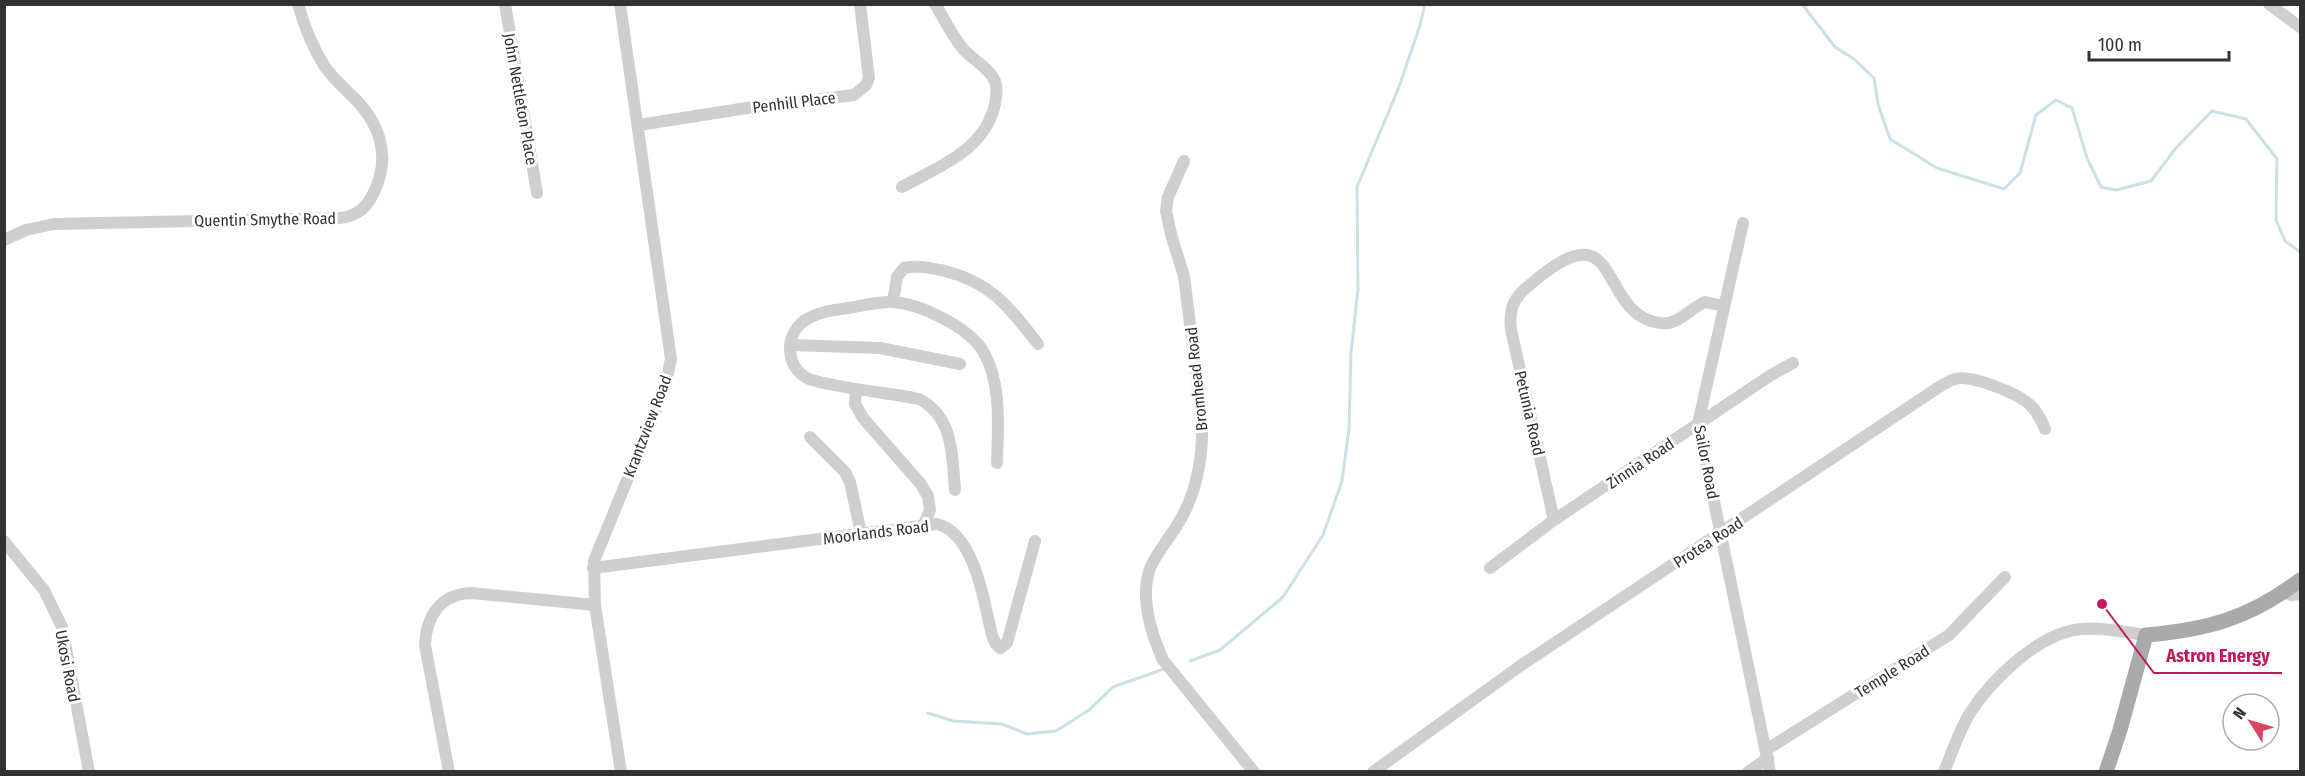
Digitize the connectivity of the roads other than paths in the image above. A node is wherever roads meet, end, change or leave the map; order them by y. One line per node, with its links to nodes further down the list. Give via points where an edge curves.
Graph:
1 (298, 4): 13 (street, Quentin Smythe Road, via 324,66 369,115 381,138 379,179 369,202 358,213 340,218 54,224)
2 (505, 4): 11 (street, John Nettleton Place)
3 (620, 4): 8 (street, Krantzview Road)
4 (860, 4): 8 (street, Penhill Place, via 869,70 866,85 854,95)
5 (935, 4): 10 (street, via 959,43 994,78 996,98 989,122 976,142 962,155)
6 (2269, 4): 7 (street)
7 (2301, 27)
8 (639, 125): 32 (street, Krantzview Road, via 671,359 665,387)
9 (1184, 161): 44 (street, Bromhead Road, via 1166,211 1184,276 1203,444 1184,514 1149,572 1148,613 1163,660)
10 (902, 187)
11 (537, 193)
12 (1743, 223): 15 (street, Sailor Road)
13 (4, 240)
14 (893, 302): 16 (street, via 897,277 904,268 928,267 964,276 999,297); 17 (street, via 813,316 797,328); 24 (street, via 950,321 983,351 998,415)
15 (1724, 306): 21 (street, Sailor Road); 26 (street, Petunia Road, via 1705,302 1671,323 1648,319 1624,300 1601,261 1581,254 1567,258 1517,297 1511,307 1511,330)
16 (1038, 344)
17 (790, 345): 19 (street, via 880,348); 20 (street, via 793,364 807,378)
18 (1793, 363): 21 (street, Zinnia Road)
19 (960, 364)
20 (856, 390): 25 (street, via 919,399 937,412 948,430); 27 (street, via 855,404 863,418 928,496 930,510)
21 (1698, 424): 26 (street, Zinnia Road); 29 (street, Sailor Road)
22 (2045, 429): 29 (street, Protea Road, via 2040,416 2021,399 1980,382 1955,379)
23 (810, 436): 28 (street, via 845,472)
24 (997, 463)
25 (955, 490)
26 (1554, 519): 33 (street, Zinnia Road)
27 (924, 524): 28 (street, Moorlands Road); 31 (street, Moorlands Road, via 947,526 961,540 981,590 994,641 1000,648 1007,643)
28 (861, 533): 32 (street, Moorlands Road)
29 (1722, 533): 40 (street, Sailor Road); 45 (street, Protea Road, via 1520,666)
30 (4, 540): 41 (street, Ukosi Road, via 44,590 62,627)
31 (1035, 542)
32 (593, 568): 38 (street, Krantzview Road)
33 (1490, 568)
34 (2005, 577): 40 (street, Temple Road, via 1949,635)
35 (2301, 580): 36 (main road)
36 (2284, 591): 37 (street); 39 (main road, via 2241,616 2193,629)
37 (2301, 594)
38 (596, 605): 42 (street, via 471,592 451,596 439,604 429,620 425,645); 43 (street, Krantzview Road)
39 (2145, 635): 48 (street, via 2081,629 2028,652 1980,699 1961,729); 49 (main road)
40 (1767, 754): 46 (street, Temple Road); 47 (street, Sailor Road)
41 (88, 771)
42 (449, 771)
43 (621, 771)
44 (1254, 771)
45 (1373, 771)
46 (1748, 771)
47 (1770, 771)
48 (1944, 771)
49 (2106, 771)

